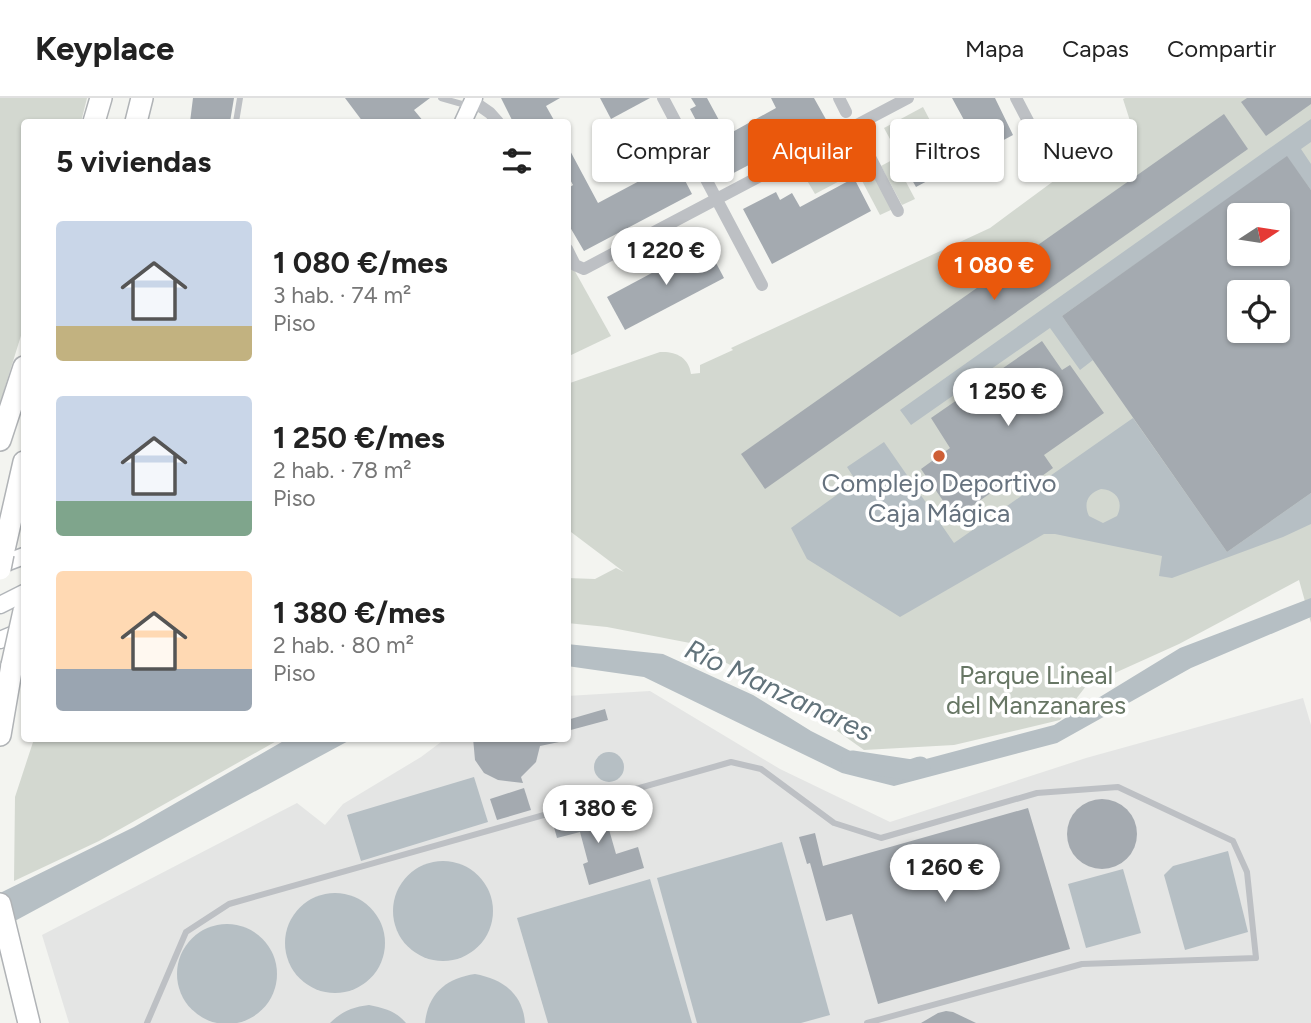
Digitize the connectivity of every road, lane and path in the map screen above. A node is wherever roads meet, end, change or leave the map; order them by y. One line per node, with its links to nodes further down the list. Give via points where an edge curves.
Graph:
1 (102, 98): 12 (highway)
2 (108, 98): 13 (highway)
3 (144, 98): 14 (highway); 15 (highway)
4 (240, 98): 16 (lane)
5 (441, 98): 10 (lane)
6 (663, 98): 21 (street)
7 (839, 98): 11 (street)
8 (908, 98): 21 (street)
9 (1016, 98): 19 (street)
10 (472, 102): 17 (main road); 18 (street)
11 (846, 112)
12 (95, 119)
13 (103, 119)
14 (137, 119)
15 (144, 119)
16 (236, 119)
17 (464, 119)
18 (495, 119)
19 (1027, 119)
20 (876, 169): 22 (street)
21 (717, 199): 23 (street, via 584,269); 24 (street)
22 (898, 211)
23 (571, 257)
24 (762, 285)
25 (21, 376): 26 (highway)
26 (0, 440)
27 (21, 479): 28 (highway)
28 (7, 561)
29 (21, 594): 30 (main road)
30 (0, 605)
31 (21, 624): 34 (highway, bridge)
32 (21, 631): 33 (main road)
33 (0, 640)
34 (0, 735)
35 (0, 904): 36 (highway)
36 (29, 1021)
37 (147, 1023): 38 (lane, via 186,932 229,904 731,762 761,769 834,823 881,838 1038,793 1118,787 1233,841 1247,872 1256,958 1082,964)
38 (867, 1023)

